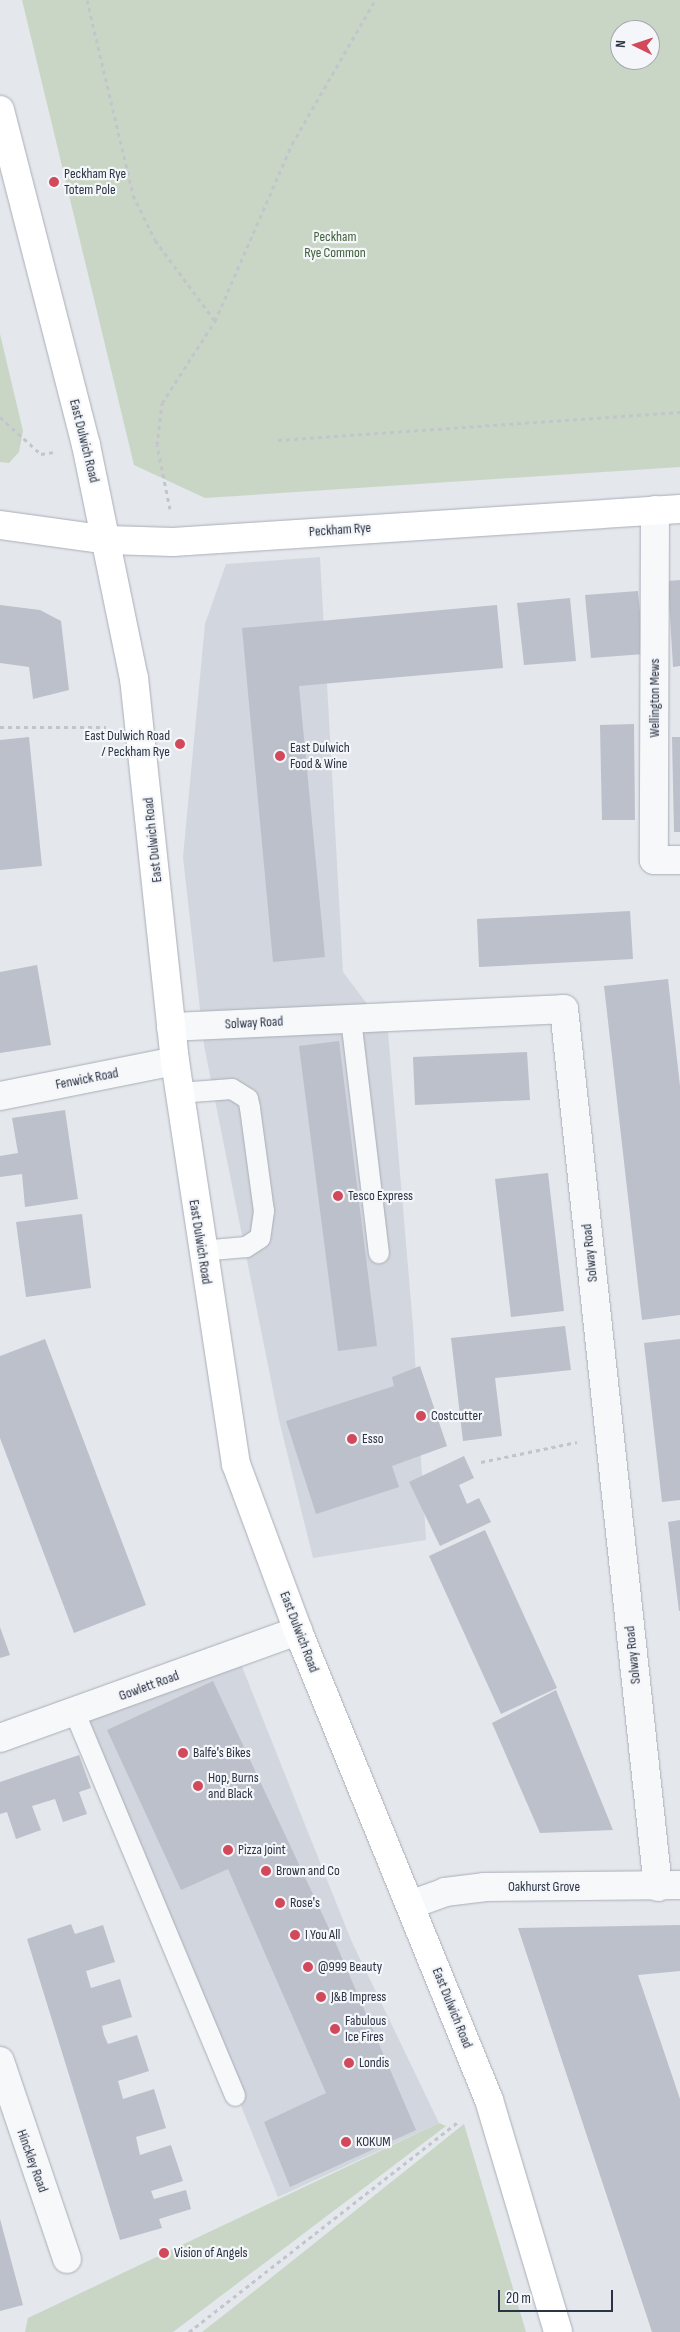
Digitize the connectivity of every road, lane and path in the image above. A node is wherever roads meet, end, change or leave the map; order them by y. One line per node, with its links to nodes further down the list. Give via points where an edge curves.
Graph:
1 (87, 0): 4 (path, via 133,195 155,240)
2 (375, 0): 4 (path, via 292,144)
3 (0, 110): 8 (main road, East Dulwich Road)
4 (215, 321): 12 (path, via 162,403 157,445)
5 (680, 412): 7 (path)
6 (0, 417): 8 (path, via 41,454)
7 (278, 440)
8 (86, 445): 11 (main road, East Dulwich Road)
9 (668, 509): 12 (main road, Peckham Rye); 15 (street, Wellington Mews, via 654,860)
10 (0, 525): 11 (main road, Peckham Rye)
11 (108, 540): 12 (main road, Peckham Rye); 14 (main road, East Dulwich Road)
12 (173, 542)
13 (0, 727): 14 (path)
14 (142, 727): 17 (main road, East Dulwich Road)
15 (680, 860)
16 (351, 1018): 17 (street, Solway Road); 22 (lane); 23 (street, Solway Road, via 564,1009)
17 (171, 1027): 18 (main road, East Dulwich Road)
18 (175, 1061): 19 (main road, East Dulwich Road); 20 (street, Fenwick Road)
19 (179, 1093): 21 (main road, East Dulwich Road); 21 (lane, via 225,1088 238,1091 248,1099 253,1126 265,1216 260,1238 246,1246)
20 (0, 1096)
21 (201, 1251): 25 (main road, East Dulwich Road, via 236,1464)
22 (379, 1253)
23 (610, 1435): 24 (path); 28 (street, Solway Road)
24 (481, 1462)
25 (298, 1631): 26 (street, Gowlett Road); 29 (main road, East Dulwich Road)
26 (75, 1713): 27 (street, Gowlett Road); 31 (lane)
27 (0, 1738)
28 (669, 1886): 29 (street, Oakhurst Grove, via 484,1887 445,1892)
29 (410, 1905): 32 (main road, East Dulwich Road)
30 (0, 2061): 33 (street, Hinckley Road)
31 (235, 2096)
32 (489, 2100): 35 (path); 36 (main road, East Dulwich Road)
33 (9, 2125): 34 (street, Hinckley Road)
34 (67, 2259)
35 (189, 2332)
36 (558, 2332)

